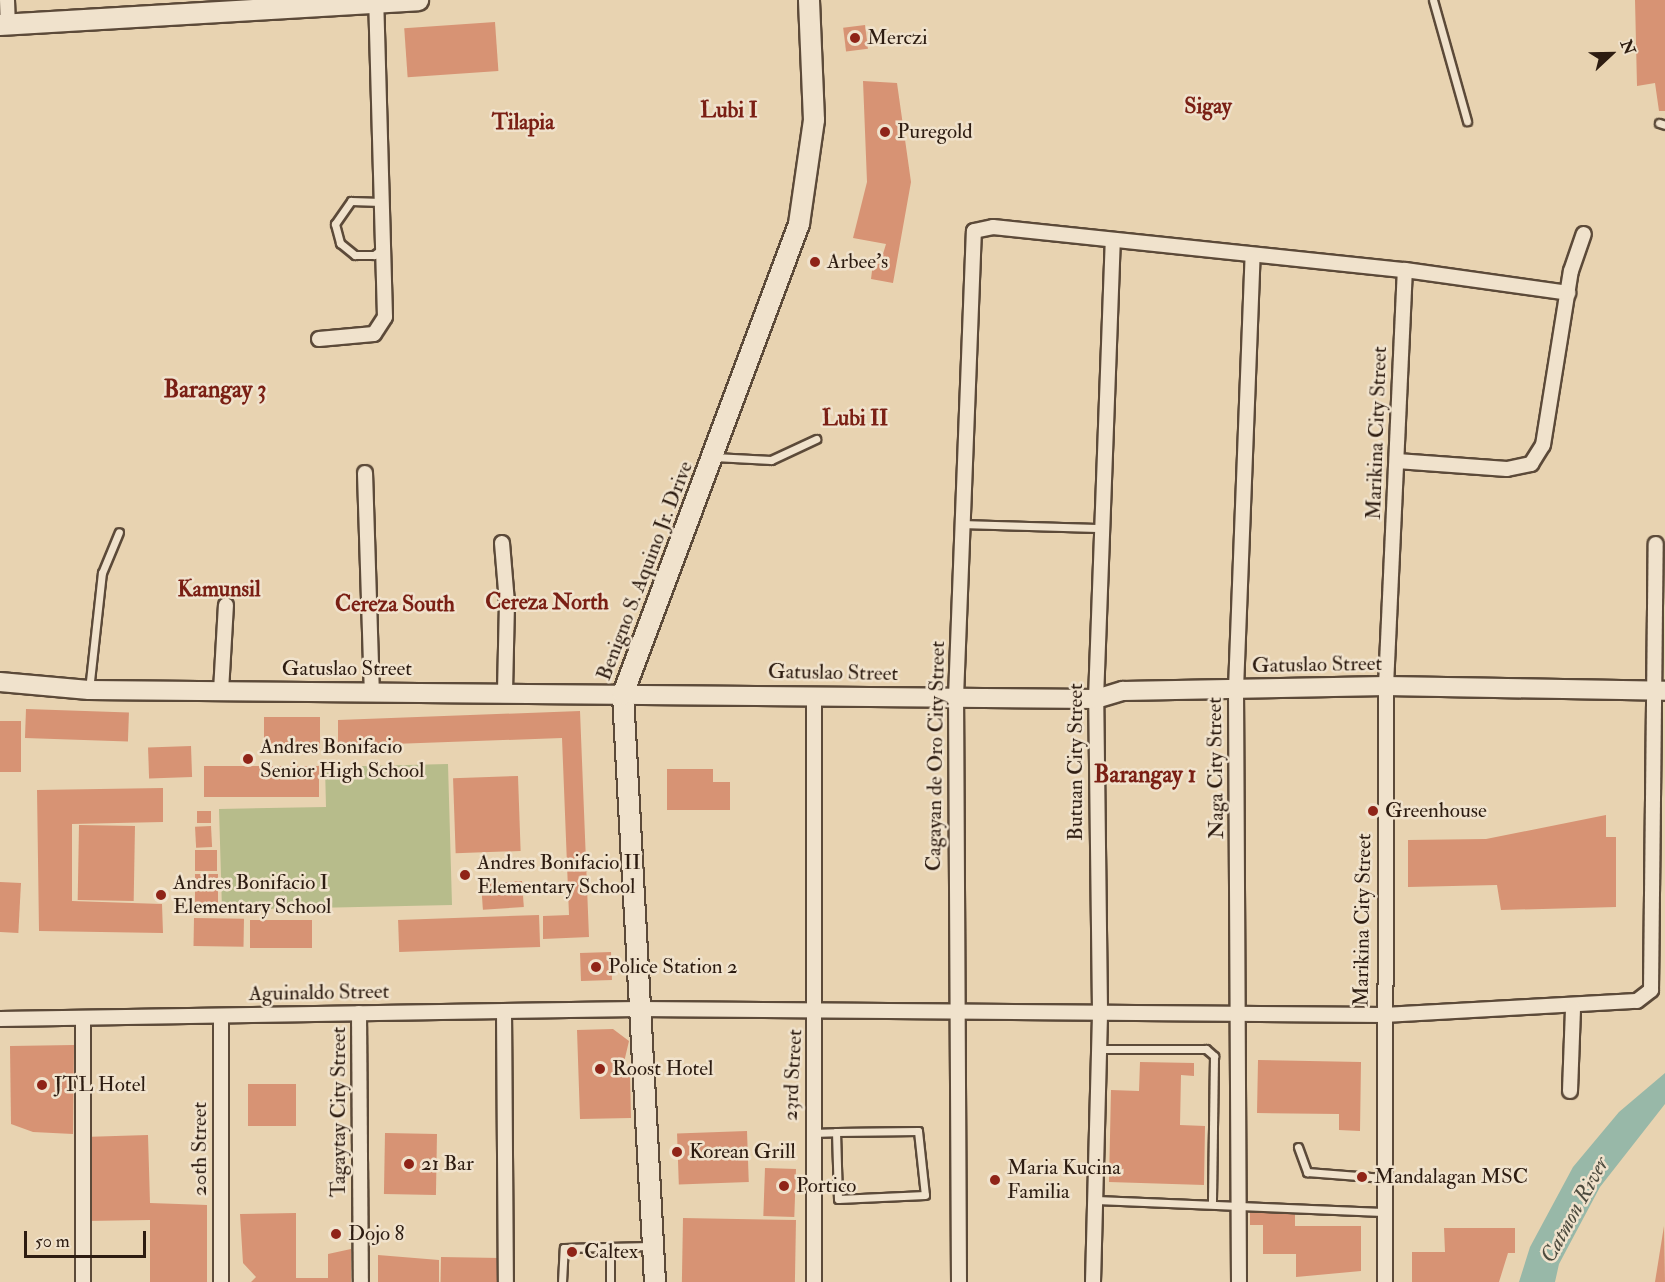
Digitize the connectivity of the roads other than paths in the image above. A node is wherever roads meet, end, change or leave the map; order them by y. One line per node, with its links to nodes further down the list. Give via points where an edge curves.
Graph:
1 (7, 0): 7 (street)
2 (418, 0): 5 (main road)
3 (809, 0): 18 (main road, Benigno S. Aquino Jr. Drive, via 814,120 799,224)
4 (1433, 0): 8 (lane)
5 (376, 4): 6 (main road); 9 (street)
6 (186, 7): 7 (main road)
7 (4, 24)
8 (1467, 121)
9 (381, 202): 12 (street); 12 (lane, via 351,201 335,224 340,243 355,255 374,255)
10 (1584, 234): 15 (street)
11 (1113, 241): 13 (street); 21 (street, Cagayan de Oro City Street, via 993,227 974,231); 22 (street, Butuan City Street)
12 (384, 248): 16 (street, via 382,328 374,334)
13 (1253, 255): 14 (street); 29 (street, Naga City Street)
14 (1405, 270): 15 (street); 19 (street, Marikina City Street)
15 (1568, 293): 19 (street, via 1543,445 1531,464 1507,469)
16 (319, 339)
17 (816, 439): 18 (lane, via 771,460)
18 (714, 457): 35 (main road, Benigno S. Aquino Jr. Drive)
19 (1397, 460): 28 (street, Marikina City Street)
20 (365, 473): 34 (street)
21 (964, 524): 22 (lane); 37 (street, Cagayan de Oro City Street)
22 (1102, 528): 38 (street, Butuan City Street)
23 (119, 532): 30 (lane, via 102,573)
24 (502, 543): 32 (street, via 507,603)
25 (1656, 544): 33 (street)
26 (226, 604): 31 (street)
27 (0, 682): 30 (street, Gatuslao Street)
28 (1386, 686): 29 (street, Gatuslao Street); 33 (street, Gatuslao Street); 47 (street, Marikina City Street)
29 (1236, 689): 38 (street, Gatuslao Street, via 1123,692); 43 (street, Naga City Street)
30 (89, 690): 31 (street, Gatuslao Street)
31 (220, 691): 34 (street, Gatuslao Street)
32 (505, 691): 34 (street, Gatuslao Street); 35 (street, Gatuslao Street)
33 (1658, 691): 39 (street, Aguinaldo Street, via 1651,990 1637,1001)
34 (372, 692)
35 (622, 694): 36 (street, Gatuslao Street); 40 (main road, Benigno S. Aquino Jr. Drive)
36 (814, 696): 37 (street, Gatuslao Street); 45 (street, 23rd Street)
37 (956, 697): 38 (street, Gatuslao Street); 46 (street, Cagayan de Oro City Street)
38 (1096, 699): 41 (street, Butuan City Street)
39 (1573, 1008): 47 (street, Aguinaldo Street); 52 (street)
40 (638, 1009): 42 (street, Aguinaldo Street); 45 (street, Aguinaldo Street); 61 (main road, Benigno S. Aquino Jr. Drive)
41 (1100, 1010): 43 (street, Aguinaldo Street); 46 (street, Aguinaldo Street); 51 (street, Butuan City Street)
42 (504, 1011): 44 (street, Aguinaldo Street); 66 (street)
43 (1240, 1012): 47 (street, Aguinaldo Street); 59 (street, Naga City Street)
44 (360, 1014): 48 (street, Aguinaldo Street); 65 (street, Tagaytay City Street)
45 (818, 1014): 46 (street, Aguinaldo Street); 54 (street, 23rd Street)
46 (956, 1015): 71 (street, Cagayan de Oro City Street)
47 (1384, 1015): 56 (street, Marikina City Street)
48 (221, 1016): 49 (street, Aguinaldo Street); 64 (street, 20th Street)
49 (83, 1018): 50 (street, Aguinaldo Street); 63 (street)
50 (0, 1019)
51 (1099, 1049): 57 (street, Butuan City Street); 58 (lane, via 1206,1049 1214,1056)
52 (1570, 1091)
53 (836, 1132): 53 (lane, via 921,1133 925,1195 838,1199); 54 (lane)
54 (811, 1133): 70 (street, 23rd Street)
55 (1298, 1147): 56 (lane, via 1307,1172)
56 (1384, 1178): 60 (street, Marikina City Street)
57 (1094, 1200): 58 (lane); 72 (street, Butuan City Street)
58 (1212, 1202): 59 (lane)
59 (1239, 1205): 60 (lane); 73 (street, Naga City Street)
60 (1384, 1212): 74 (street, Marikina City Street)
61 (653, 1246): 62 (lane); 69 (main road, Benigno S. Aquino Jr. Drive)
62 (610, 1249): 67 (lane, via 564,1248); 68 (lane)
63 (83, 1282)
64 (221, 1282)
65 (361, 1282)
66 (507, 1282)
67 (562, 1282)
68 (610, 1282)
69 (656, 1282)
70 (814, 1282)
71 (959, 1282)
72 (1093, 1282)
73 (1239, 1282)
74 (1385, 1282)

